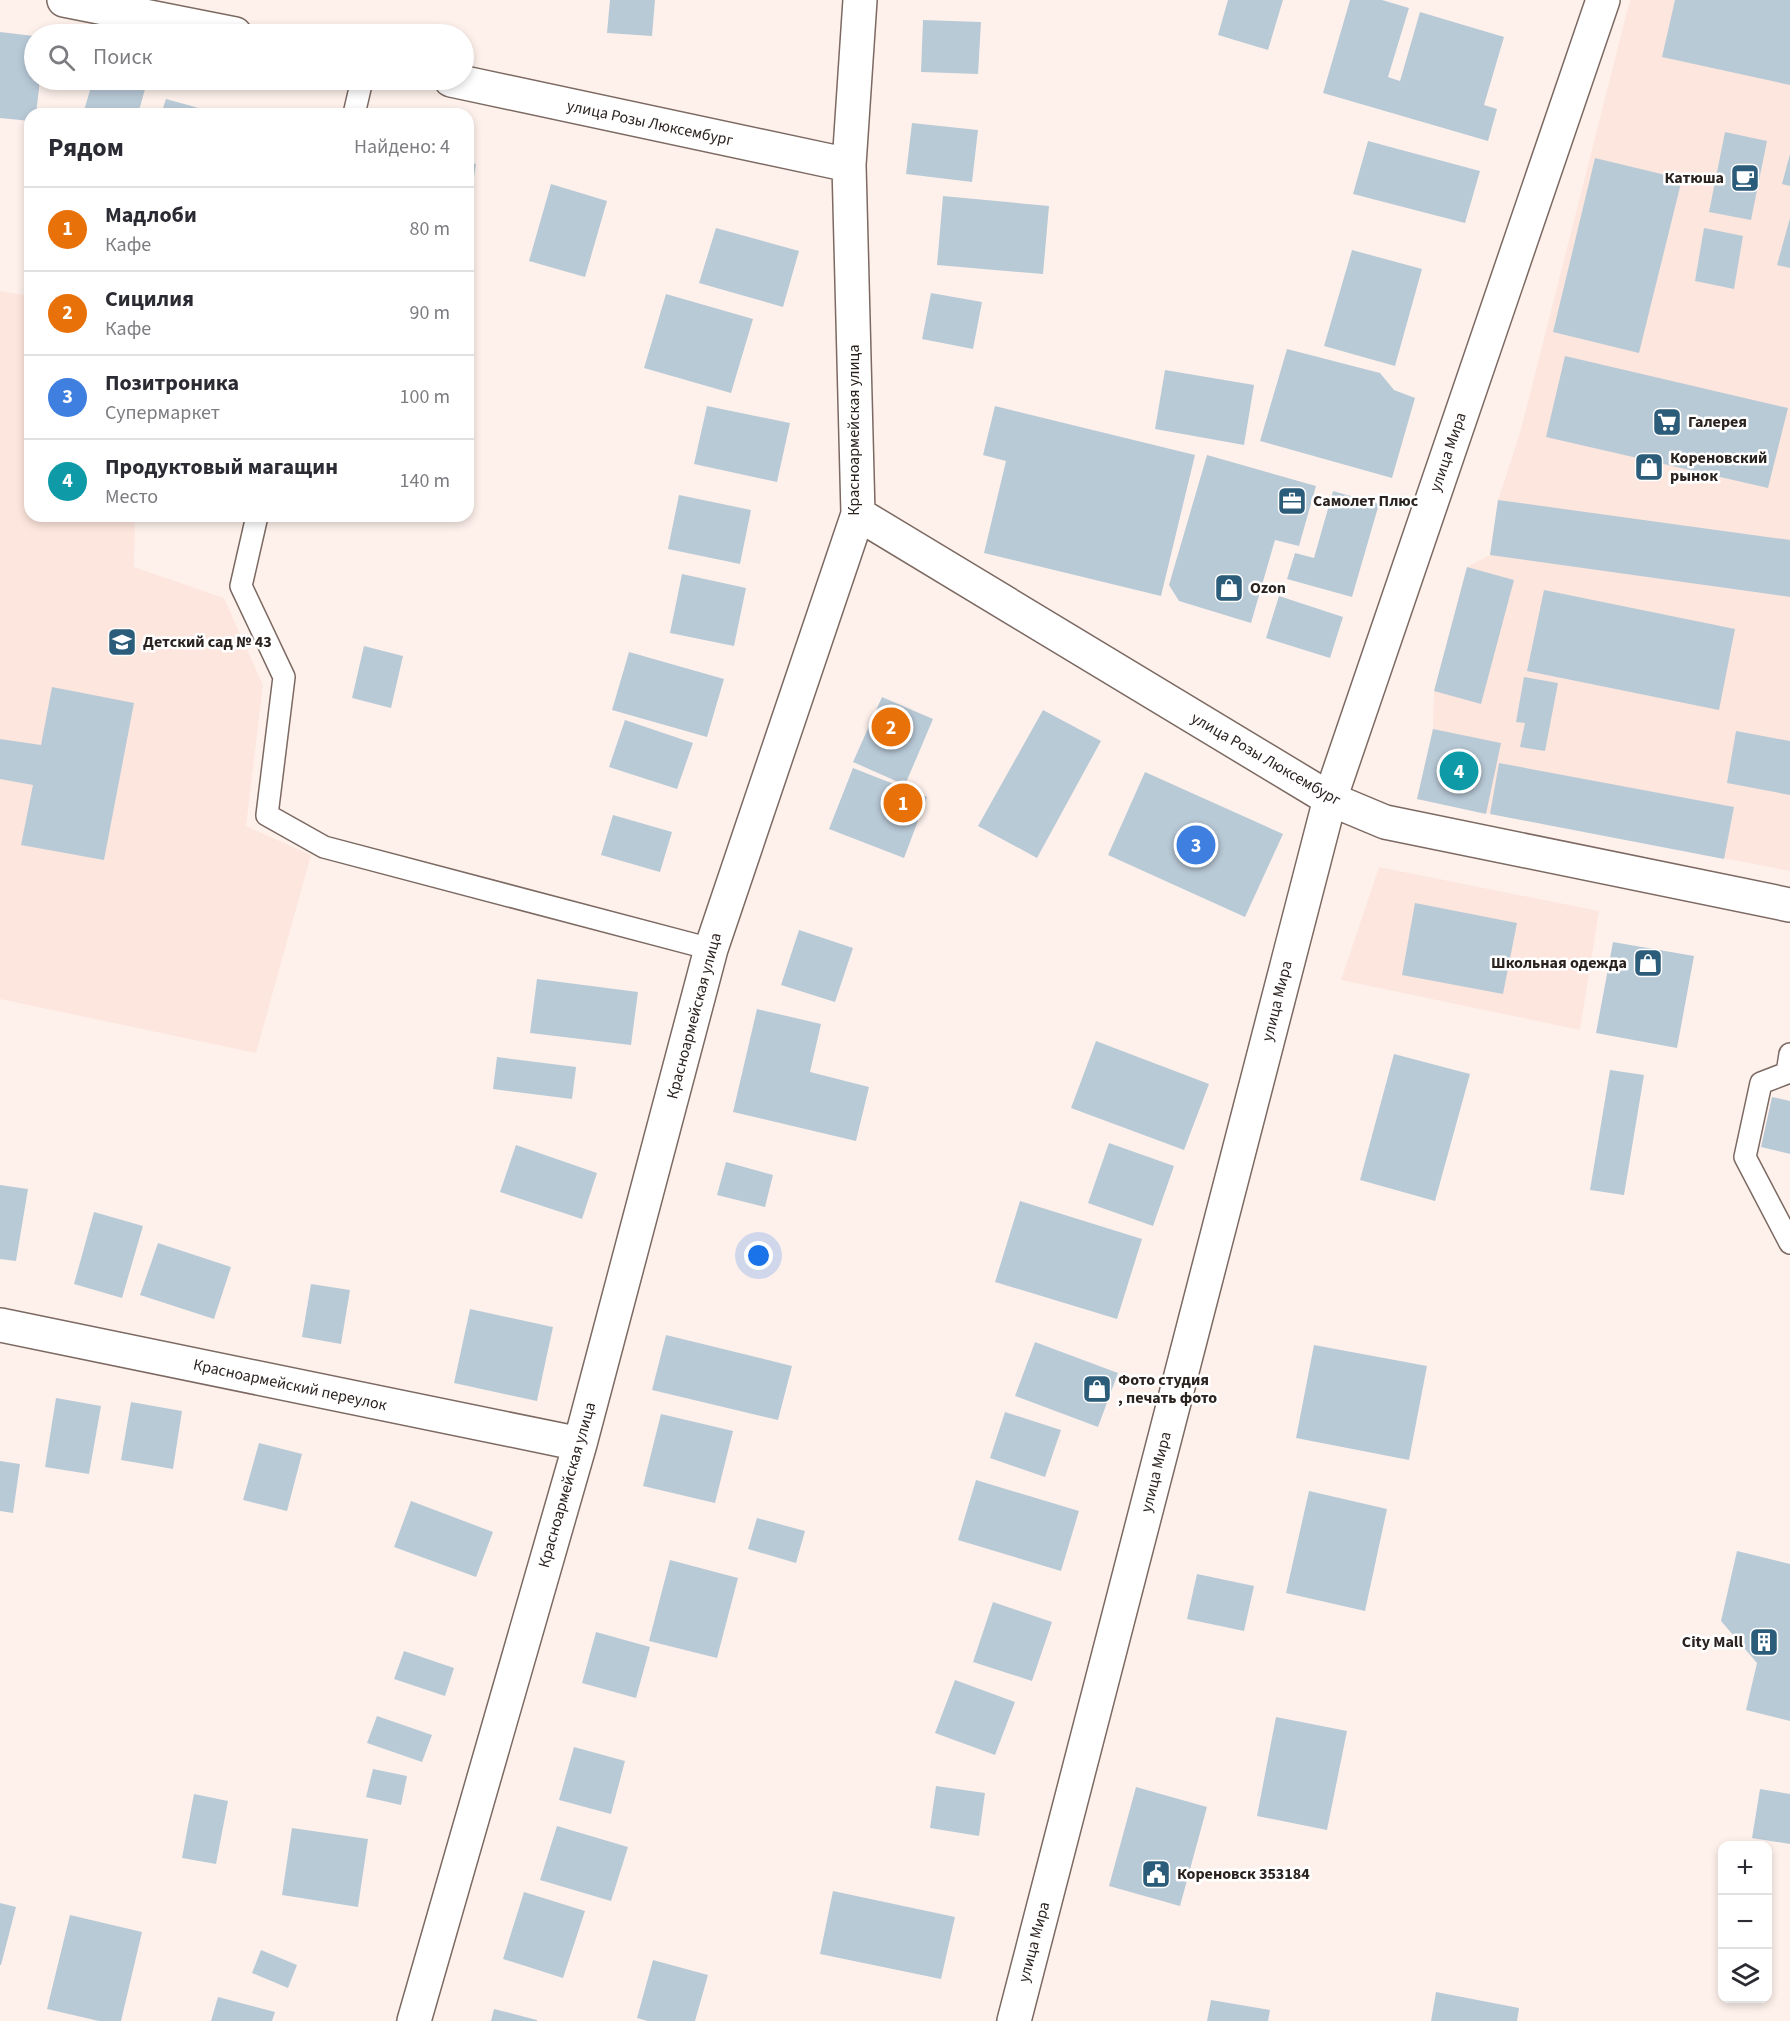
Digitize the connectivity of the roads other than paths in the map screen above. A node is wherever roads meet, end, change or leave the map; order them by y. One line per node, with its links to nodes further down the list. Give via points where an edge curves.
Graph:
1 (64, 0): 4 (street)
2 (861, 0): 8 (street, Красноармейская улица)
3 (1603, 0): 11 (street, улица Мира)
4 (185, 24)
5 (474, 85): 8 (street, улица Розы Люксембург)
6 (360, 90): 7 (lane)
7 (355, 108)
8 (849, 165): 9 (street, Красноармейская улица)
9 (858, 514): 11 (street, улица Розы Люксембург); 13 (street, Красноармейская улица)
10 (256, 522): 13 (lane, via 241,586 284,677 267,815 324,847)
11 (1330, 799): 12 (street, улица Розы Люксембург, via 1385,822); 19 (street, улица Мира)
12 (1790, 905)
13 (711, 949): 17 (street, Красноармейская улица)
14 (1789, 1067): 15 (lane, via 1761,1083 1745,1157)
15 (1790, 1243)
16 (0, 1325): 17 (street, Красноармейский переулок)
17 (580, 1444): 18 (street, Красноармейская улица)
18 (414, 2021)
19 (1014, 2021)

